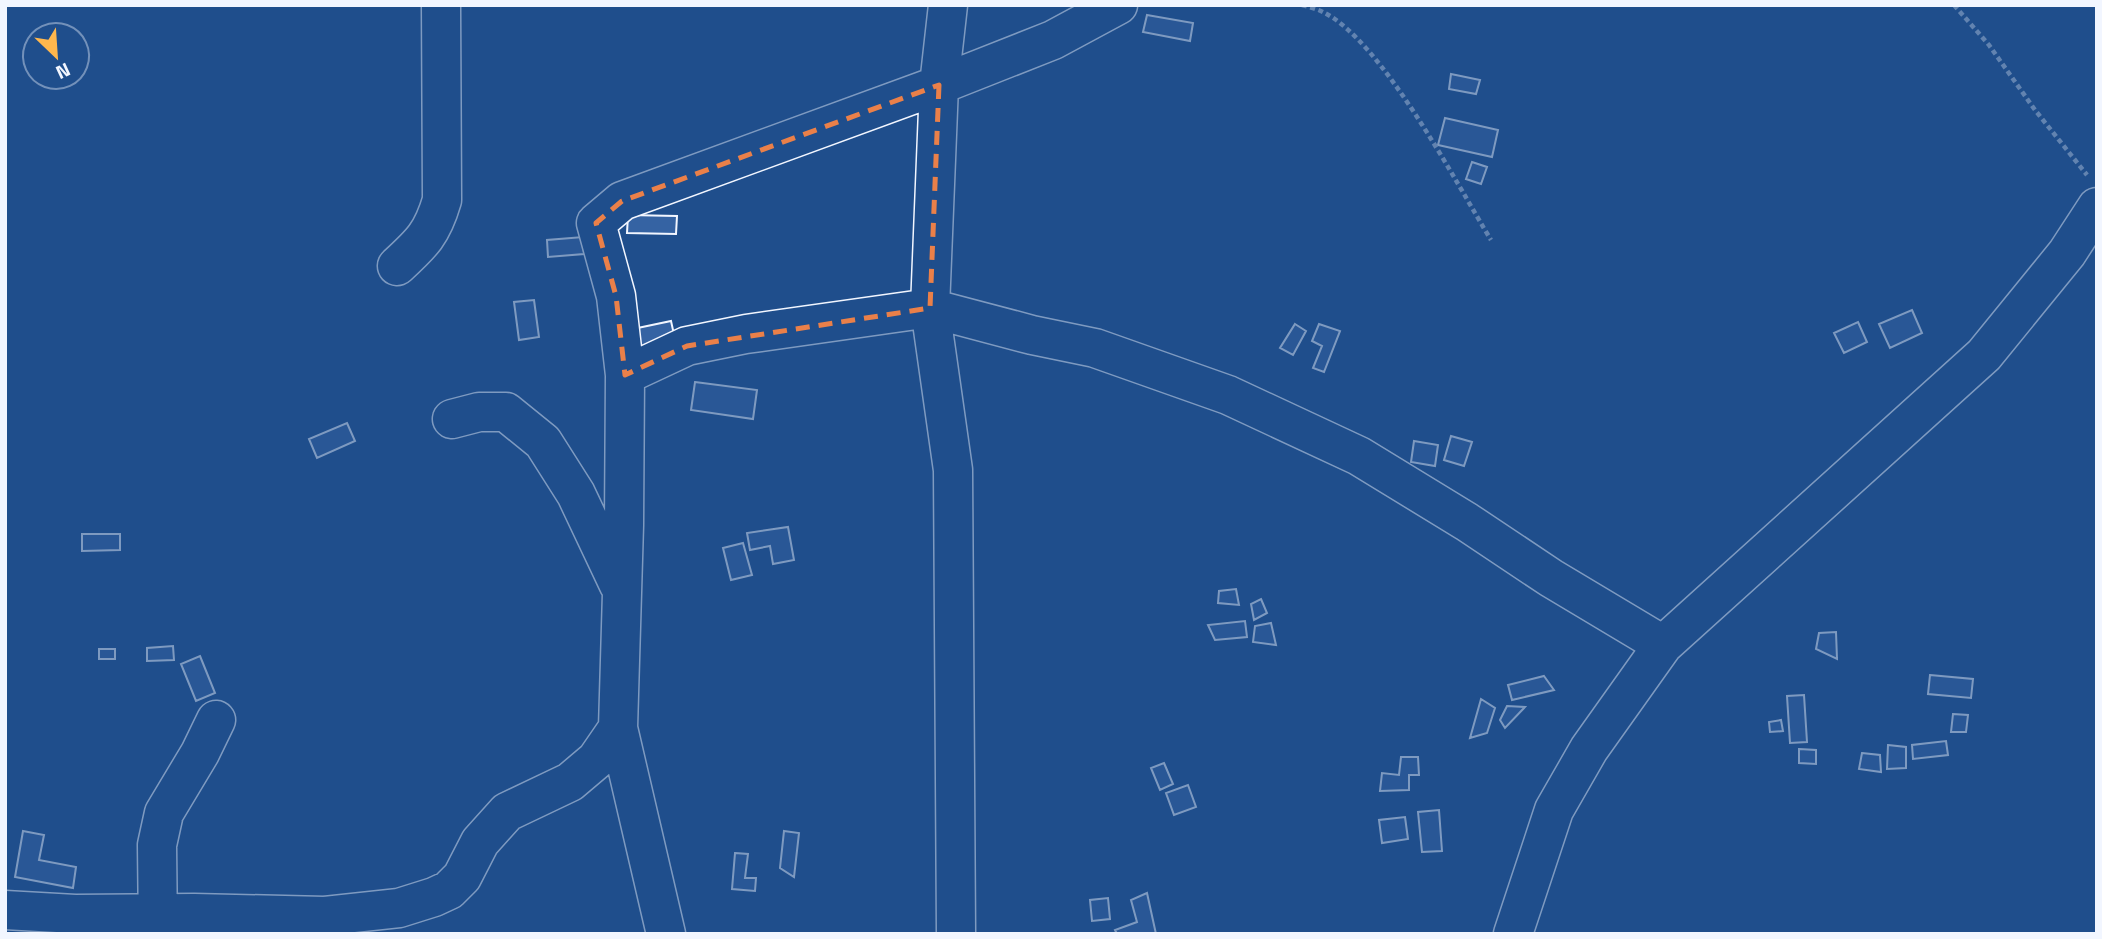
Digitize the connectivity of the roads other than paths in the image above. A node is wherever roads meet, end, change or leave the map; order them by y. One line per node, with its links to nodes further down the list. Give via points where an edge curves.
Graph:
1 (441, 5): 6 (street, via 442,200 435,225)
2 (948, 5): 4 (street)
3 (1118, 5): 4 (street, via 1053,40)
4 (939, 86): 7 (street); 8 (street, via 622,201 601,217 597,232 616,296)
5 (2093, 205): 11 (street, via 2067,253 1984,355)
6 (397, 266)
7 (930, 308): 8 (street, via 687,346); 11 (street, via 1095,348 1228,395 1360,456); 18 (street, via 953,470)
8 (625, 375): 10 (street)
9 (452, 419): 10 (street, via 506,412 543,443 576,494)
10 (622, 590): 13 (street)
11 (1663, 645): 19 (street, via 1590,749 1555,810)
12 (216, 720): 16 (street, via 164,813 157,845)
13 (618, 728): 15 (street, via 596,760 570,782 507,811 480,842 463,877 449,890 399,908); 17 (street)
14 (5, 910): 16 (street)
15 (380, 923): 16 (street, via 325,916)
16 (158, 924)
17 (666, 934)
18 (956, 934)
19 (1513, 934)

